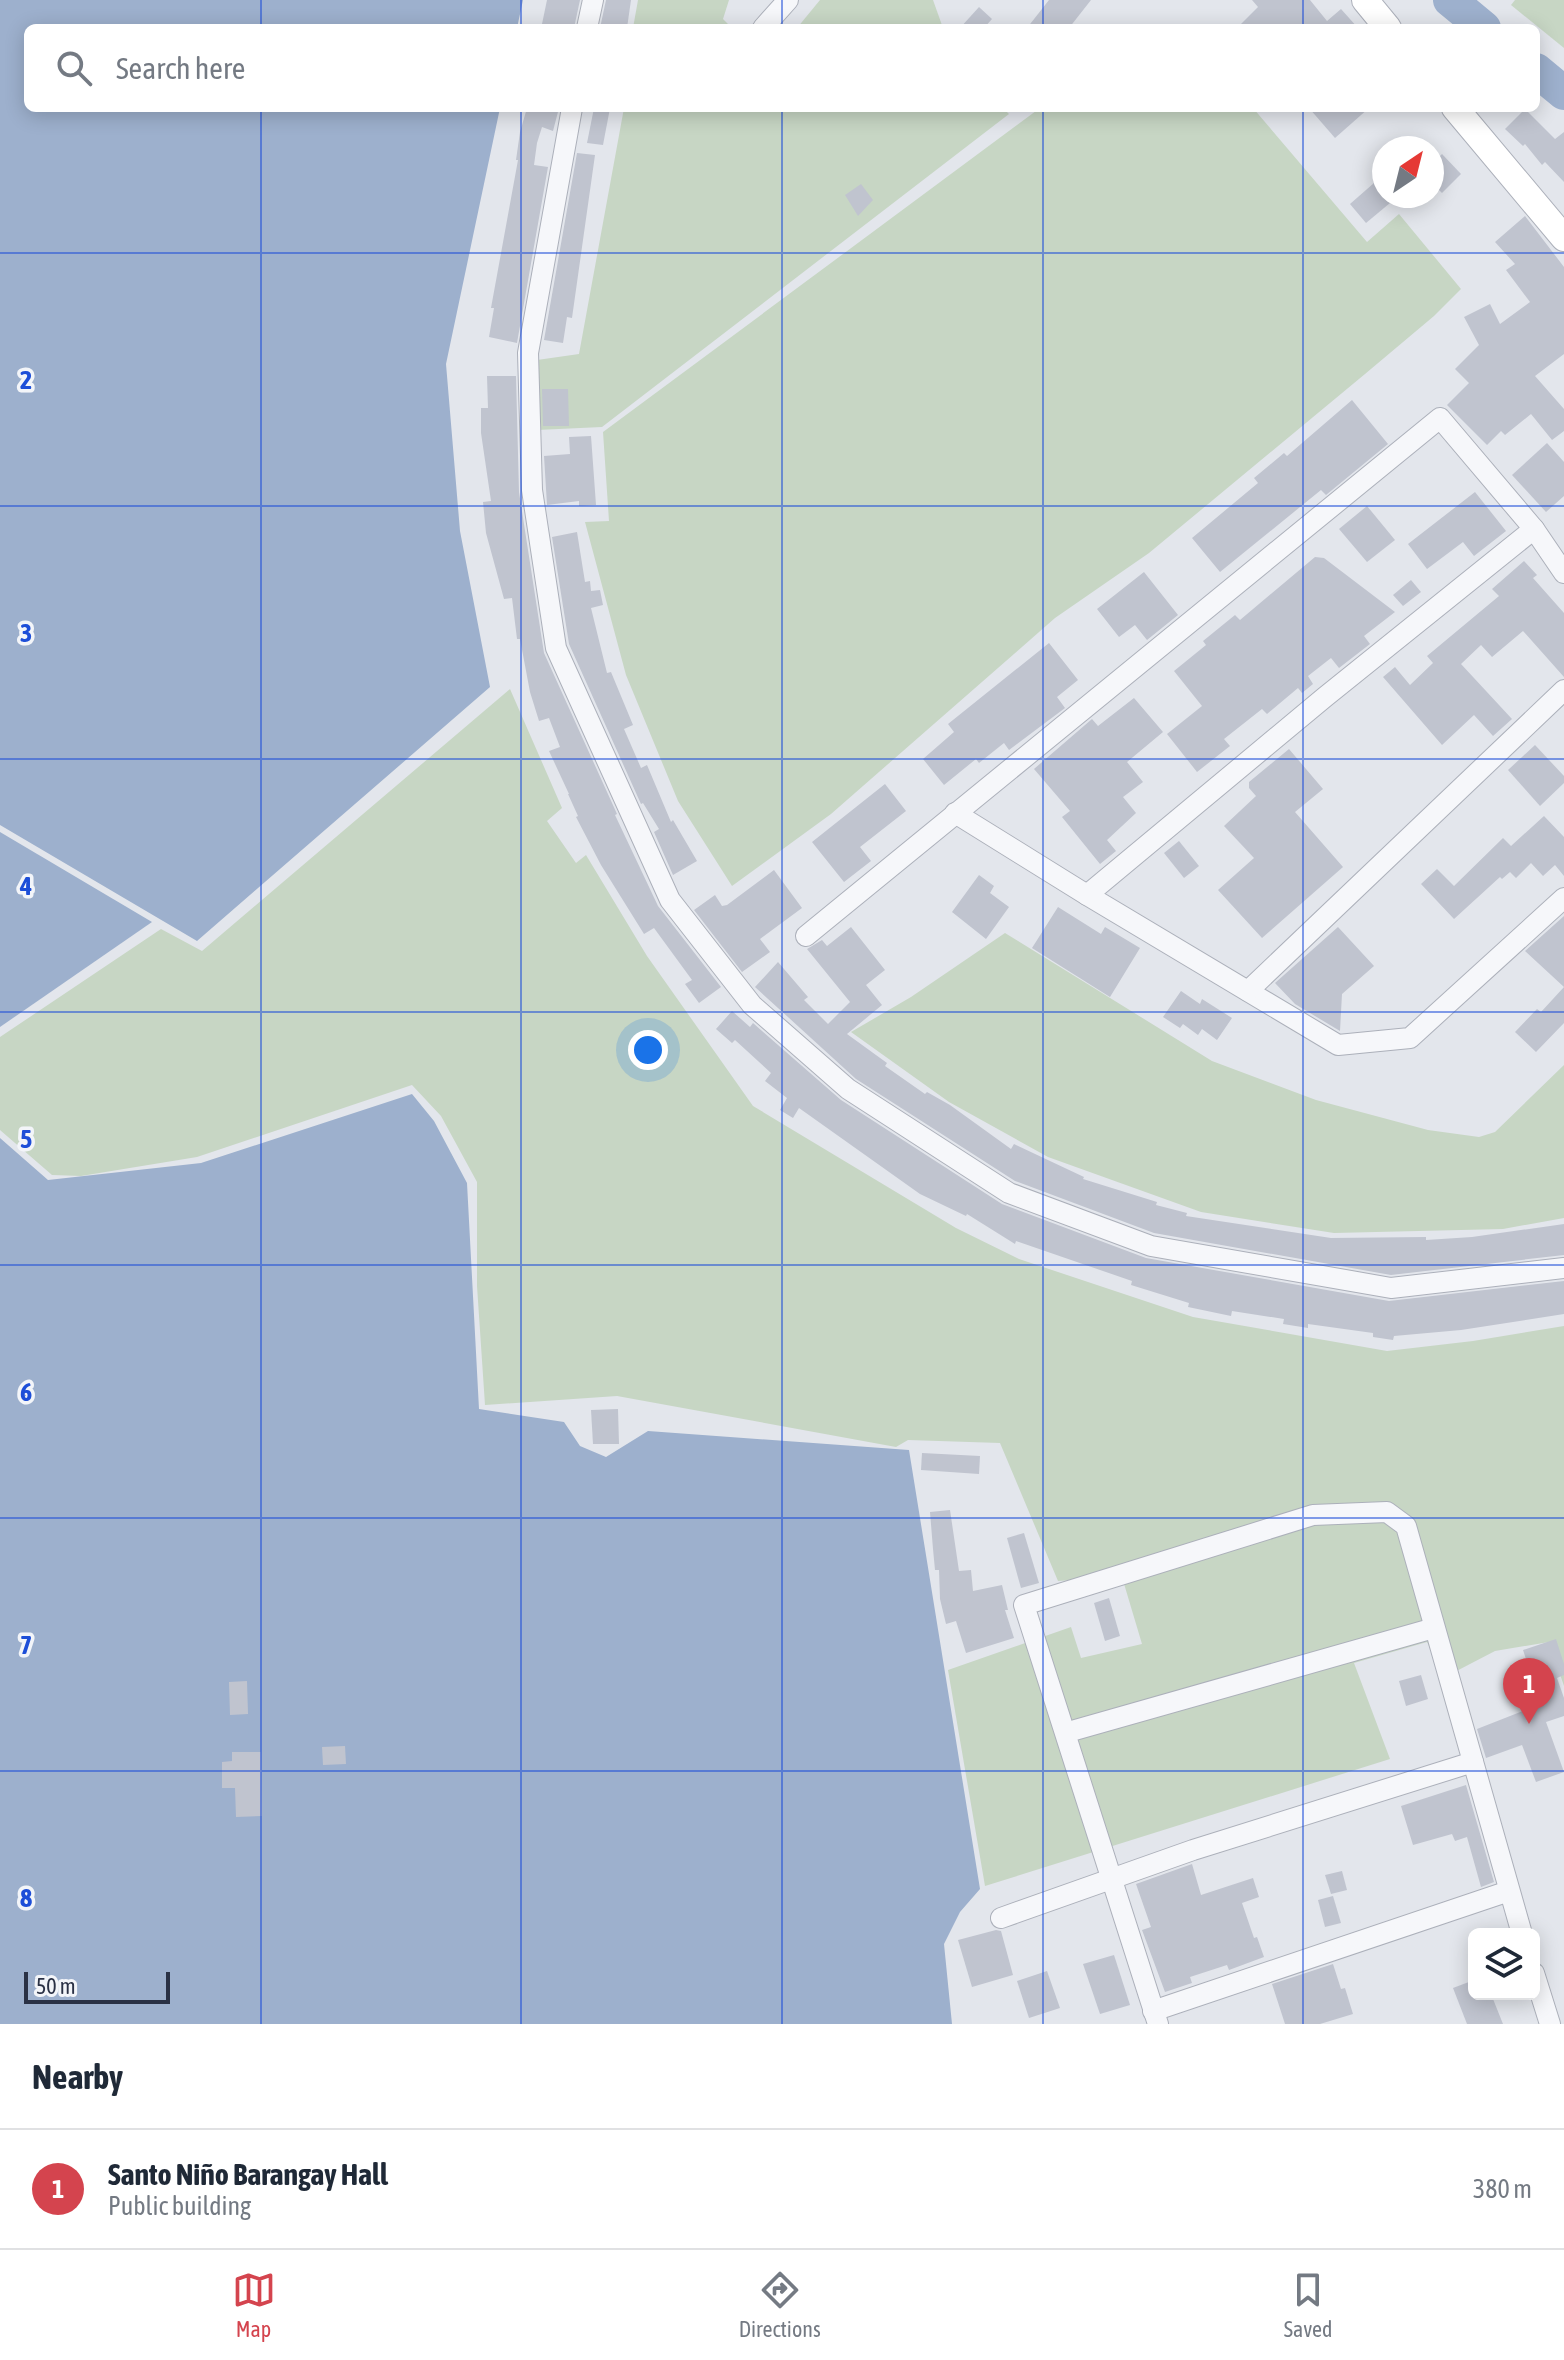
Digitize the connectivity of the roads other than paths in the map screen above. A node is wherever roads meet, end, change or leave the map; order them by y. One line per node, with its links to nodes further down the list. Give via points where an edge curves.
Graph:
1 (593, 0): 4 (street)
2 (788, 0): 5 (street)
3 (1365, 0): 6 (main road)
4 (588, 24)
5 (767, 24)
6 (1385, 24)
7 (571, 112): 18 (street, via 528,353 532,490 556,648 670,900 752,1005 848,1089 1009,1193 1151,1246 1391,1288)
8 (1458, 112): 9 (main road)
9 (1564, 238)
10 (1534, 529): 11 (street); 13 (street, via 1440,418); 14 (street)
11 (1564, 573)
12 (1564, 690): 17 (street)
13 (955, 813): 14 (street); 16 (street)
14 (1087, 895): 17 (street)
15 (1564, 898): 17 (street, via 1410,1038 1338,1045)
16 (806, 936)
17 (1248, 991)
18 (1564, 1268)
19 (1434, 1628): 20 (street); 21 (street); 22 (street, via 1406,1526 1387,1512 1313,1515 1024,1605)
20 (1075, 1730)
21 (1473, 1762): 22 (street); 23 (street)
22 (1113, 1880): 24 (street); 27 (street)
23 (1509, 1891): 25 (street); 27 (street)
24 (1001, 1918)
25 (1520, 1928)
26 (1540, 1998): 28 (street)
27 (1156, 2018)
28 (1546, 2023)

